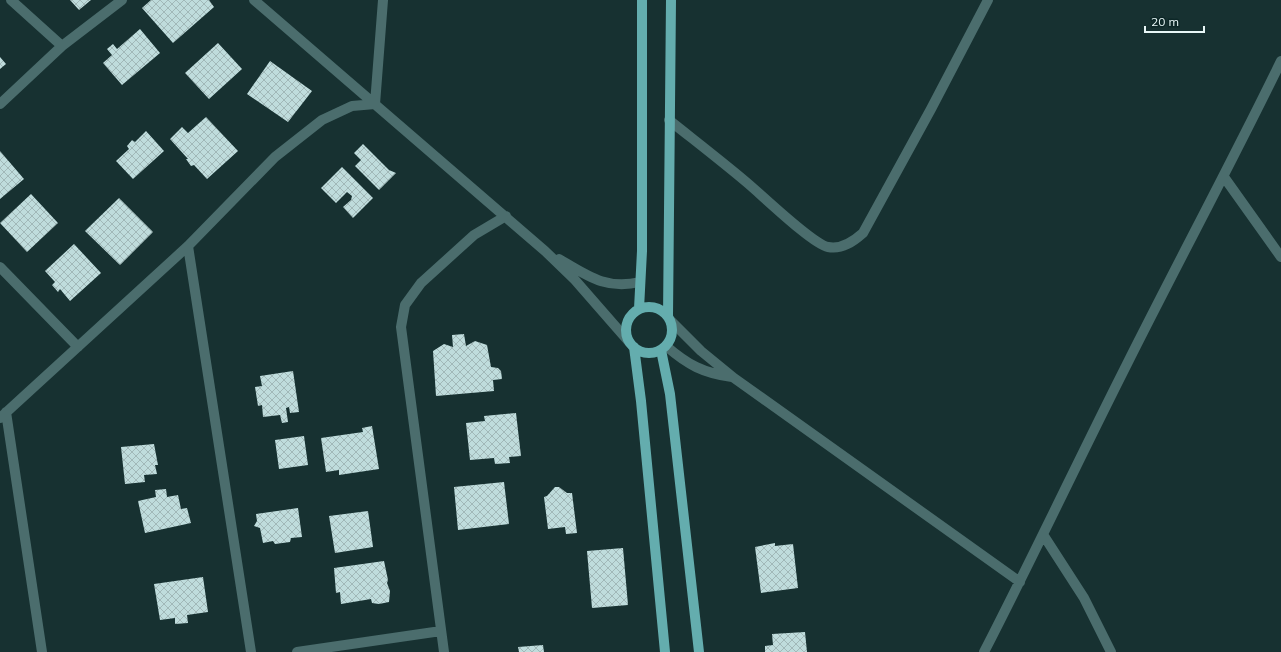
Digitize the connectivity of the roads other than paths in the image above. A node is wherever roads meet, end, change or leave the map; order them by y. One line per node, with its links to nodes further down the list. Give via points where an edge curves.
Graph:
1 (11, 0): 8 (street)
2 (122, 0): 8 (street)
3 (254, 0): 11 (street)
4 (383, 0): 11 (street)
5 (642, 0): 19 (main road)
6 (671, 0): 12 (main road)
7 (988, 0): 12 (street, via 863,233 854,241 840,247 827,247 810,237 746,181)
8 (62, 46): 10 (street)
9 (1281, 61): 13 (street)
10 (0, 104)
11 (375, 104): 14 (street); 15 (street, via 352,106 322,120 276,157)
12 (669, 120): 21 (main road)
13 (1224, 177): 17 (street); 27 (street, via 1126,366)
14 (506, 216): 16 (street); 29 (street, via 474,235 422,283 405,305 401,327)
15 (188, 246): 23 (street); 31 (street)
16 (545, 251): 19 (street, via 602,282 628,285); 22 (street, via 575,280)
17 (1281, 257)
18 (0, 266): 23 (street)
19 (640, 282): 20 (main road)
20 (639, 309): 21 (main road, via 659,309); 22 (main road, via 628,320 627,335)
21 (670, 319): 24 (main road, via 673,330); 25 (street, via 701,351)
22 (632, 345): 24 (main road, via 644,352 656,352); 34 (main road, via 641,401)
23 (78, 347): 26 (street)
24 (664, 348): 25 (street, via 697,369); 35 (main road)
25 (734, 378): 28 (street)
26 (3, 415): 30 (street)
27 (1044, 536): 28 (street); 37 (street, via 1084,598)
28 (1020, 582): 36 (street)
29 (441, 630): 32 (street); 33 (street)
30 (42, 652)
31 (251, 652)
32 (297, 652)
33 (444, 652)
34 (665, 652)
35 (699, 652)
36 (984, 652)
37 (1111, 652)

